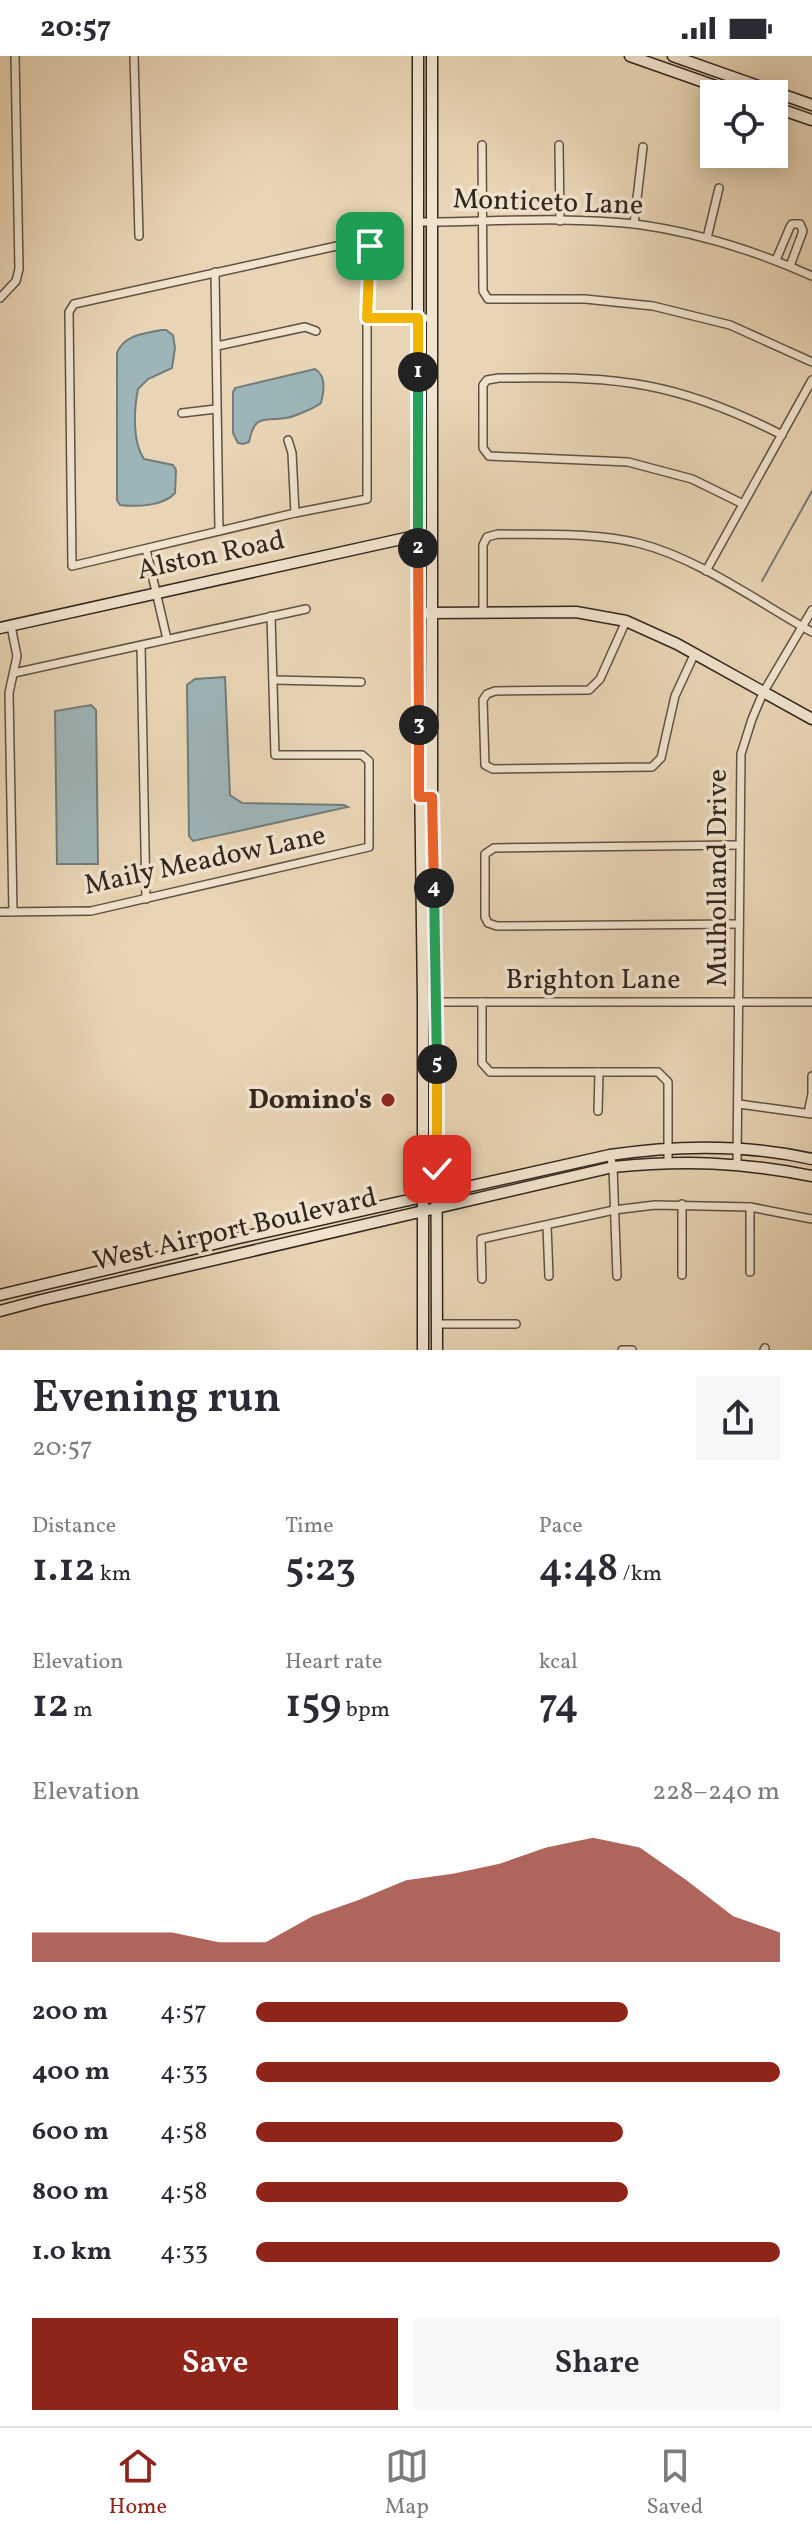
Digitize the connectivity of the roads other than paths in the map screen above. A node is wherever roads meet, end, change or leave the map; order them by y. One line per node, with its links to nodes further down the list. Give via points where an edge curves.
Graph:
1 (15, 56): 30 (street, via 19,269 16,281)
2 (134, 56): 24 (street)
3 (418, 56): 11 (main road)
4 (432, 56): 12 (main road)
5 (630, 56): 9 (main road)
6 (673, 56): 7 (main road)
7 (713, 70): 8 (main road); 10 (main road)
8 (710, 80)
9 (700, 81)
10 (812, 105)
11 (418, 110): 12 (main road); 20 (main road)
12 (432, 110): 21 (main road)
13 (788, 112): 14 (main road)
14 (812, 120)
15 (482, 145): 22 (street)
16 (559, 145): 19 (street)
17 (643, 147): 23 (street)
18 (719, 188): 25 (street)
19 (560, 221): 22 (street, Monticeto Lane); 23 (street, Monticeto Lane)
20 (419, 222): 21 (street, Monticeto Lane); 32 (main road)
21 (432, 222): 22 (street, Monticeto Lane); 33 (main road)
22 (483, 222): 36 (street, via 483,291 491,300 585,299 653,306 730,325)
23 (634, 224): 25 (street, Monticeto Lane)
24 (139, 236)
25 (707, 238): 26 (street, Monticeto Lane)
26 (776, 260): 27 (street, Monticeto Lane); 27 (street, via 792,224 800,224 803,231)
27 (790, 266): 29 (street, Monticeto Lane)
28 (215, 272): 31 (street, via 364,240 370,246); 35 (street); 47 (street, via 74,304 69,312 72,566)
29 (812, 276)
30 (0, 298)
31 (367, 318): 32 (street); 43 (street, via 367,499)
32 (418, 318): 33 (street); 46 (main road)
33 (431, 318): 45 (main road)
34 (316, 331): 35 (street, via 305,327)
35 (217, 346): 38 (street)
36 (812, 362)
37 (812, 380): 40 (street)
38 (216, 409): 39 (street); 44 (street)
39 (182, 413)
40 (782, 435): 42 (street); 42 (street, via 720,406 648,386 580,378 499,378 487,380 482,389 483,448 489,456 628,462 692,479)
41 (288, 440): 43 (street)
42 (743, 504): 48 (street)
43 (295, 513): 44 (street)
44 (219, 531): 47 (street)
45 (432, 532): 46 (main road, Alston Road); 52 (main road)
46 (418, 535): 49 (main road, Alston Road); 54 (main road)
47 (146, 549): 49 (street)
48 (706, 571): 53 (street, via 653,548 611,538 498,534 487,537 483,545); 58 (street)
49 (156, 593): 57 (main road, Alston Road); 60 (street)
50 (306, 609): 55 (street)
51 (812, 610): 58 (street, Mulholland Drive)
52 (432, 612): 53 (main road); 54 (main road); 69 (main road)
53 (483, 612): 56 (main road, via 576,612)
54 (418, 613): 68 (main road)
55 (271, 616): 60 (street); 64 (street)
56 (626, 621): 62 (main road); 62 (street, via 600,679 589,690 487,694 487,767 657,764 675,696)
57 (6, 627): 63 (street, via 17,656)
58 (803, 627): 59 (street); 66 (street, Mulholland Drive)
59 (812, 632)
60 (167, 639): 61 (street)
61 (141, 646): 63 (street); 71 (street)
62 (694, 655): 66 (main road)
63 (14, 673): 73 (street, via 9,693)
64 (273, 680): 65 (street); 71 (street, Maily Meadow Lane, via 275,755 362,755 369,761 369,847)
65 (361, 682)
66 (763, 693): 67 (main road); 70 (street, Mulholland Drive, via 741,754)
67 (812, 719)
68 (419, 797): 69 (main road); 75 (main road)
69 (432, 797): 76 (main road)
70 (739, 845): 74 (street, Mulholland Drive); 74 (street, via 490,849 485,854 485,917 497,926)
71 (146, 899): 73 (street, Maily Meadow Lane, via 91,911)
72 (0, 912): 73 (street, Maily Meadow Lane)
73 (13, 912)
74 (739, 924): 79 (street, Mulholland Drive)
75 (423, 1002): 76 (street, Brighton Lane); 96 (main road)
76 (436, 1002): 77 (street, Brighton Lane); 92 (main road)
77 (482, 1002): 79 (street, Brighton Lane); 80 (street, via 486,1069)
78 (812, 1002): 79 (street, Brighton Lane)
79 (739, 1003): 82 (street, Mulholland Drive)
80 (599, 1072): 83 (street); 85 (street, via 664,1076)
81 (812, 1076): 84 (street)
82 (739, 1104): 84 (street); 86 (street, Mulholland Drive)
83 (598, 1111)
84 (810, 1114)
85 (669, 1147): 86 (main road, West Airport Boulevard); 87 (main road, West Airport Boulevard); 89 (street)
86 (737, 1148): 88 (main road, West Airport Boulevard); 90 (street, Mulholland Drive)
87 (610, 1155): 91 (street); 94 (main road, West Airport Boulevard)
88 (812, 1159)
89 (668, 1162): 90 (main road, West Airport Boulevard); 91 (main road, West Airport Boulevard)
90 (737, 1164): 93 (main road, West Airport Boulevard)
91 (613, 1167): 99 (main road, West Airport Boulevard); 100 (street)
92 (437, 1169): 94 (main road); 95 (main road)
93 (812, 1176)
94 (462, 1187): 95 (main road, West Airport Boulevard)
95 (437, 1193): 96 (main road, West Airport Boulevard); 99 (main road)
96 (423, 1196): 101 (main road); 111 (main road, West Airport Boulevard)
97 (682, 1204): 98 (street); 100 (street); 107 (street)
98 (750, 1207): 103 (street); 106 (street)
99 (437, 1208): 101 (main road, West Airport Boulevard); 113 (main road)
100 (614, 1210): 104 (street); 109 (street)
101 (423, 1212): 102 (main road, West Airport Boulevard); 105 (main road)
102 (404, 1216): 105 (main road); 112 (main road, West Airport Boulevard)
103 (812, 1219)
104 (547, 1226): 108 (street); 110 (street, via 481,1239)
105 (423, 1232): 115 (main road)
106 (750, 1272)
107 (682, 1275)
108 (549, 1276)
109 (617, 1276)
110 (482, 1279)
111 (0, 1295)
112 (0, 1311)
113 (437, 1324): 114 (street); 116 (main road)
114 (516, 1324)
115 (423, 1350)
116 (437, 1350)
117 (622, 1350): 118 (street)
118 (632, 1350)

